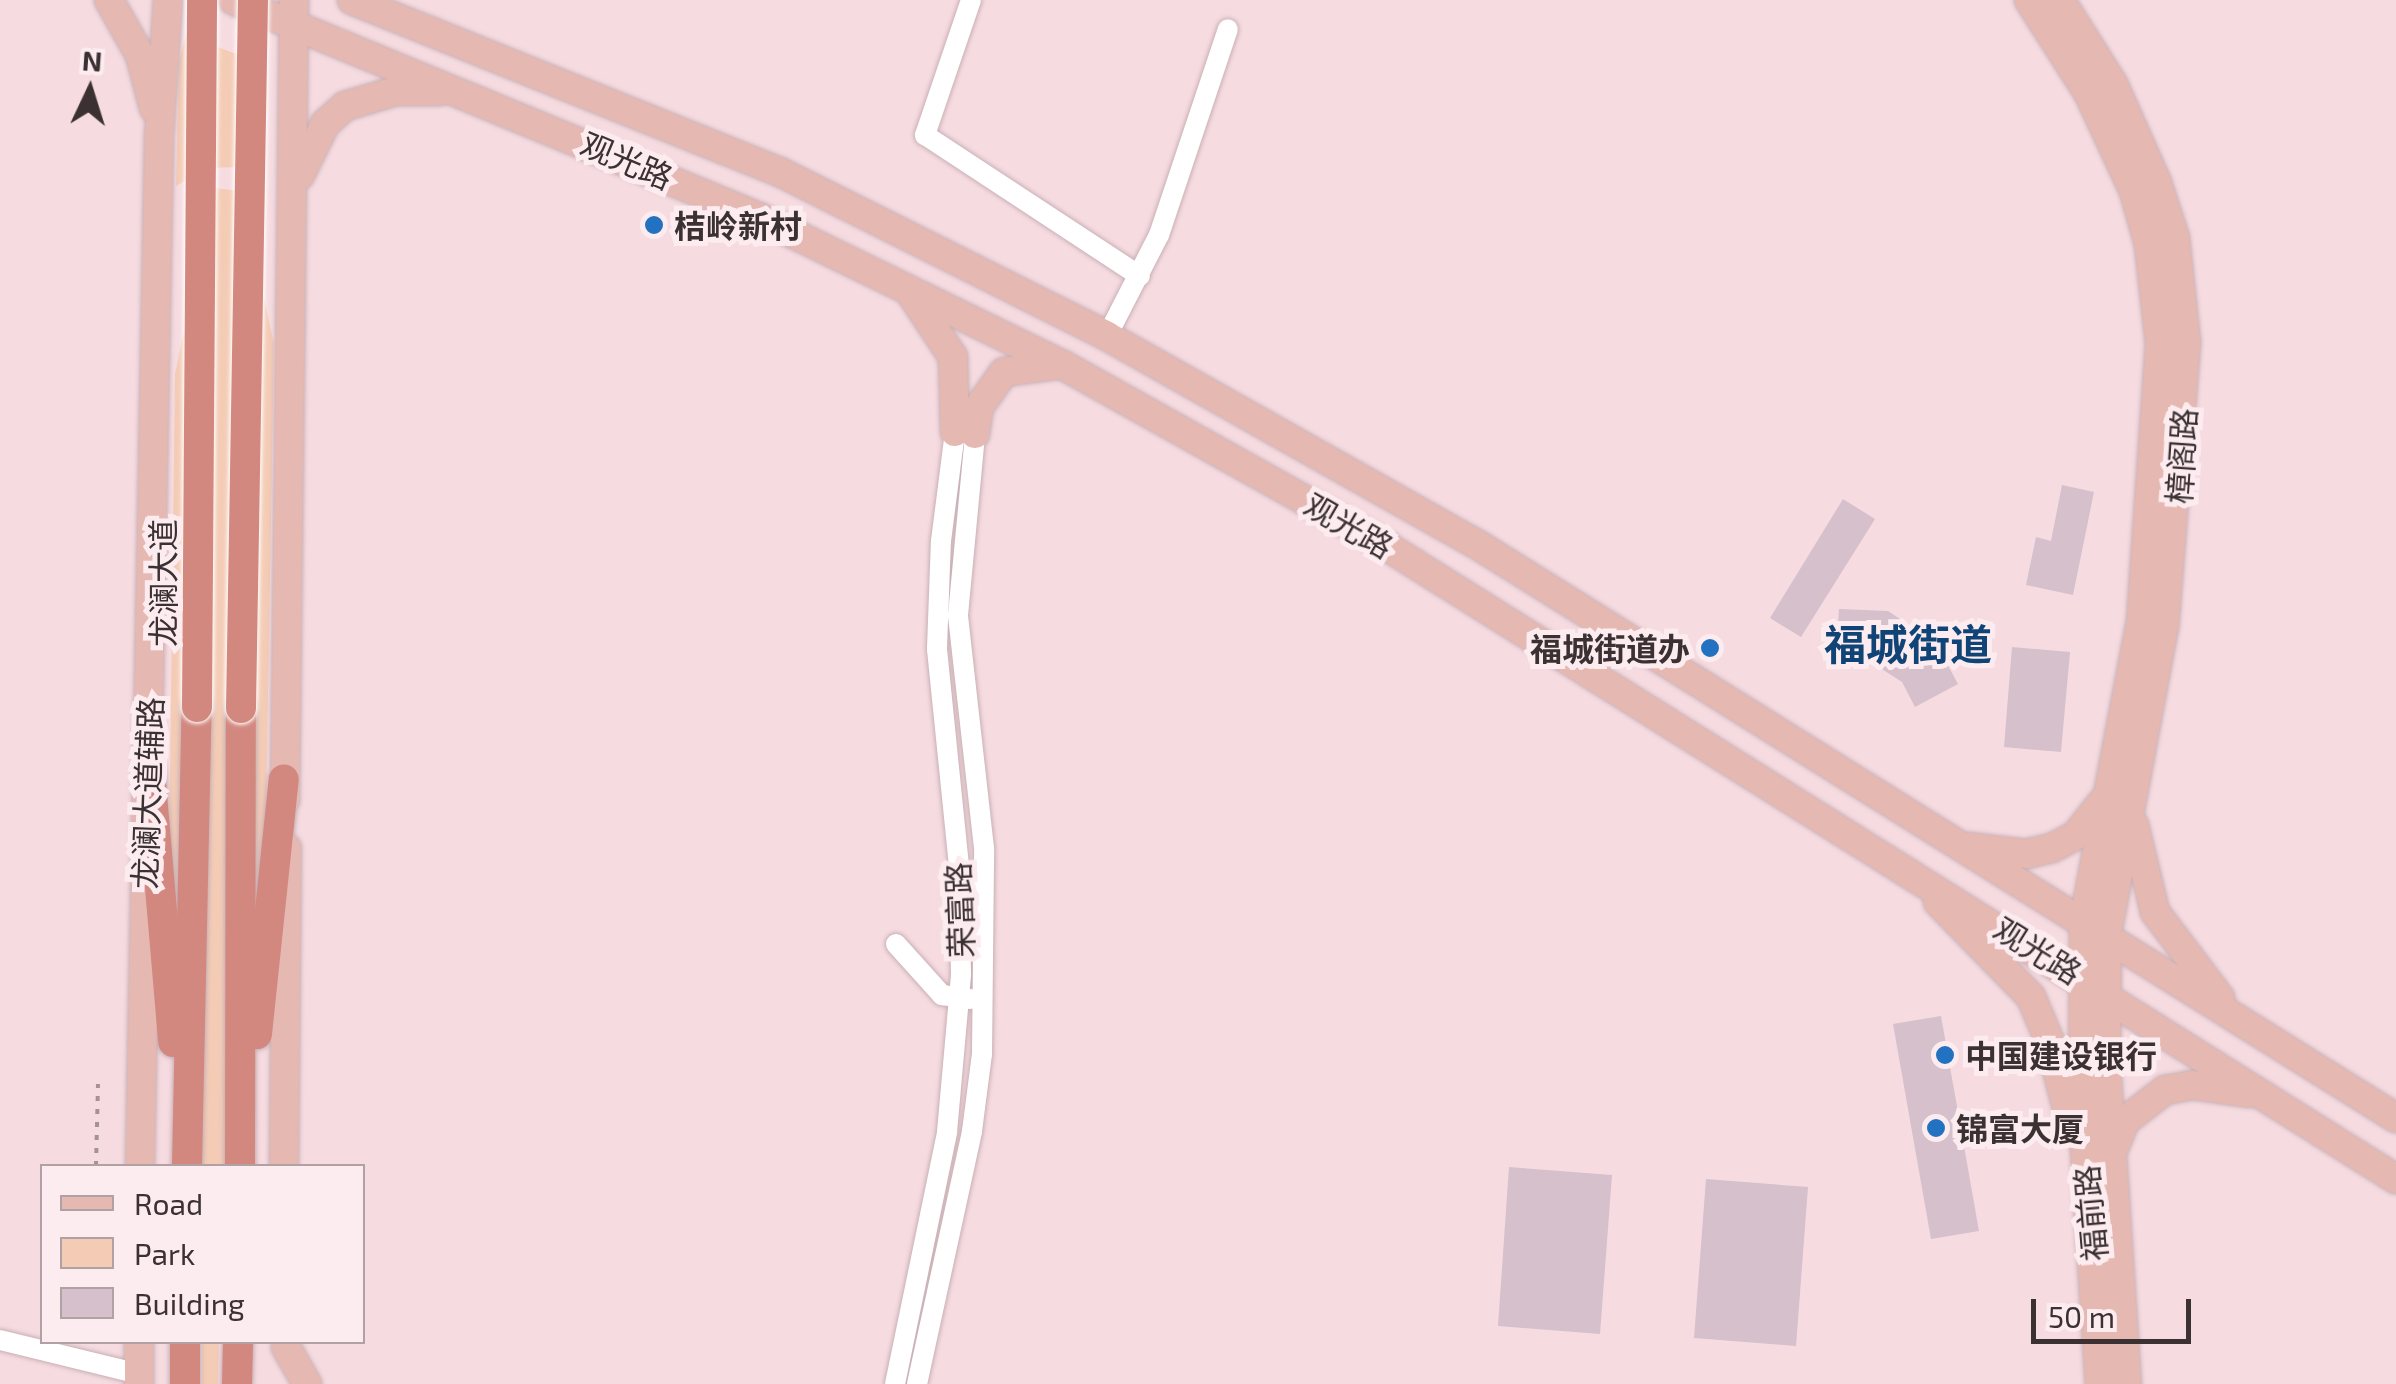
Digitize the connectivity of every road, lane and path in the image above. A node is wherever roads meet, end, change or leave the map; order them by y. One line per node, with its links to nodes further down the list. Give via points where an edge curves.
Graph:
1 (109, 0): 13 (main road, via 148,76)
2 (168, 0): 13 (main road, 龙澜大道辅路)
3 (202, 0): 38 (highway, 龙澜大道, bridge, via 197,707)
4 (233, 0): 10 (main road, 观光路)
5 (253, 0): 40 (highway, bridge, via 240,708)
6 (352, 0): 17 (main road, 观光路, via 780,172)
7 (971, 0): 15 (street, via 925,136)
8 (2030, 0): 22 (main road, 樟阁路, via 2116,148 2148,244 2156,294 2161,394 2152,521)
9 (2060, 0): 22 (main road, 樟阁路, via 2138,133 2175,238 2182,292 2186,396 2176,525)
10 (294, 12): 12 (main road, 观光路); 14 (main road)
11 (1228, 29): 15 (street)
12 (468, 94): 14 (main road, via 396,91 346,106 308,149); 16 (main road, 观光路)
13 (158, 138): 20 (main road, 龙澜大道辅路)
14 (293, 200): 21 (main road)
15 (1140, 276): 17 (street)
16 (901, 282): 18 (main road, 观光路); 19 (main road, via 934,319 953,357)
17 (1107, 336): 23 (main road, 观光路, via 1475,542)
18 (1063, 365): 19 (main road, via 1004,372); 24 (main road, 观光路, via 1388,548)
19 (965, 433): 29 (street, 荣富路, via 940,541 937,648 959,866); 30 (street, 荣富路, via 958,616 984,848)
20 (150, 771): 37 (main road, 龙澜大道辅路, via 142,863); 39 (highway)
21 (284, 779): 41 (highway); 42 (main road)
22 (2120, 793): 23 (main road, via 2052,848 2026,854); 25 (main road, 樟阁路); 31 (main road, via 2156,912)
23 (1953, 844): 25 (main road, 观光路)
24 (1893, 860): 27 (main road, 观光路); 44 (main road, via 2000,959 2031,997 2050,1042)
25 (2096, 928): 27 (main road, 福前路); 28 (main road, 福前路); 31 (main road, 观光路)
26 (896, 944): 29 (street, via 942,995)
27 (2082, 978): 28 (main road, 观光路); 44 (main road, 福前路)
28 (2108, 995): 33 (main road, 观光路); 35 (main road, 福前路)
29 (960, 999): 30 (street); 55 (street, 荣富路, via 947,1132)
30 (985, 1000): 56 (street, 荣富路, via 972,1130)
31 (2230, 1011): 34 (main road, 观光路)
32 (98, 1084): 36 (path)
33 (2264, 1097): 35 (main road, via 2192,1085 2151,1096 2125,1120); 43 (main road, 观光路)
34 (2396, 1118)
35 (2112, 1159): 58 (main road, 福前路)
36 (96, 1164)
37 (140, 1164)
38 (185, 1164)
39 (185, 1164)
40 (242, 1164)
41 (242, 1164)
42 (284, 1164)
43 (2396, 1179)
44 (2088, 1190): 57 (main road, 福前路)
45 (0, 1340): 50 (street)
46 (139, 1344): 50 (main road)
47 (185, 1344): 51 (highway)
48 (238, 1344): 52 (highway)
49 (286, 1344): 53 (main road); 54 (main road)
50 (139, 1379)
51 (184, 1384)
52 (237, 1384)
53 (285, 1384)
54 (307, 1384)
55 (895, 1384)
56 (916, 1384)
57 (2100, 1384)
58 (2127, 1384)

